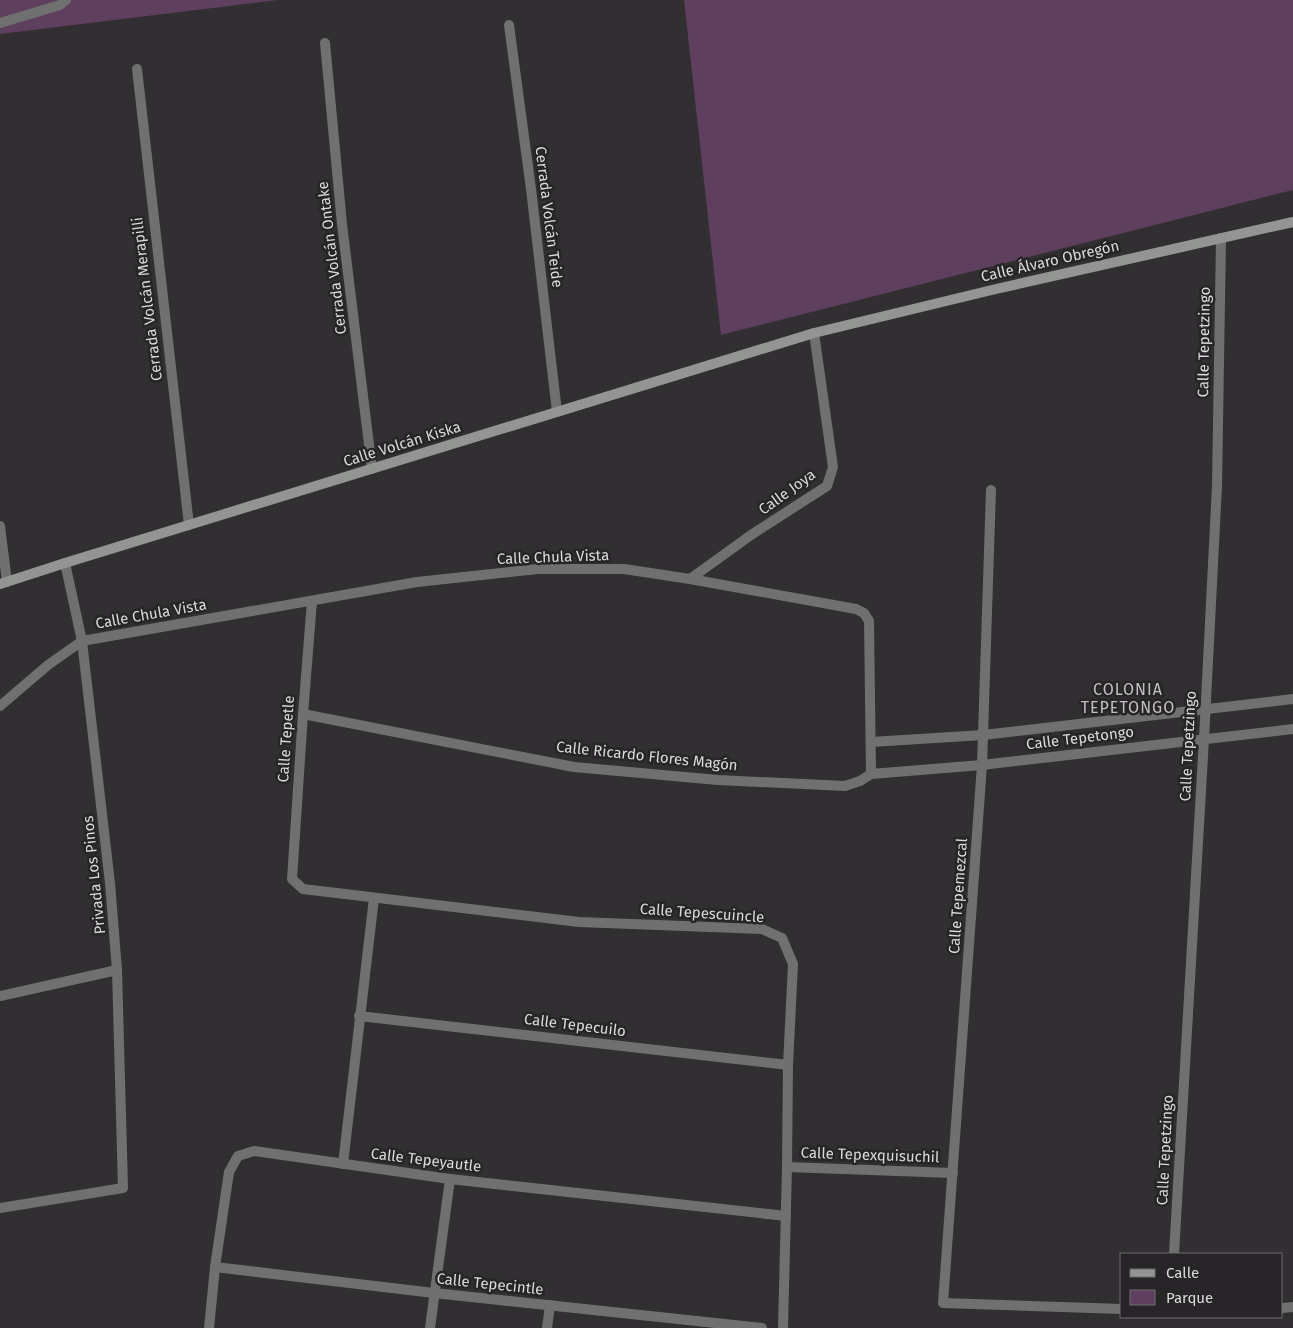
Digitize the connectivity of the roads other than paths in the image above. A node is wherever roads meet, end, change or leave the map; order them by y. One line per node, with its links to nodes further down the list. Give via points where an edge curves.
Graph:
1 (66, 0): 2 (street, via 60,5)
2 (0, 23)
3 (509, 25): 9 (street, Cerrada Volcán Teide)
4 (325, 43): 10 (street, Cerrada Volcán Ontake, via 342,224)
5 (137, 69): 12 (street, Cerrada Volcán Merapilli)
6 (1293, 222): 7 (street, Calle Álvaro Obregón)
7 (1221, 238): 8 (street, Calle Álvaro Obregón); 21 (street, Calle Tepetzingo, via 1216,486)
8 (814, 333): 9 (street, Calle Volcán Kiska); 15 (street, Calle Joya, via 834,467 827,486)
9 (557, 412): 10 (street, Calle Volcán Kiska)
10 (372, 469): 12 (street, Calle Volcán Kiska)
11 (991, 490): 24 (street, Calle Tepemezcal)
12 (189, 525): 14 (street, Calle Volcán Kiska)
13 (0, 526): 16 (street)
14 (65, 563): 16 (street, Calle Volcán Kiska); 18 (street, Privada Los Pinos)
15 (690, 579): 17 (street, Calle Chula Vista, via 624,569 538,569 417,582); 26 (street, Calle Chula Vista, via 856,608 864,613 869,621)
16 (3, 583)
17 (312, 601): 18 (street, Calle Chula Vista); 22 (street, Calle Tepetle)
18 (82, 641): 20 (street); 31 (street, Privada Los Pinos)
19 (1293, 699): 21 (street, Calle Tepetongo)
20 (0, 706)
21 (1205, 708): 24 (street, Calle Tepetongo); 25 (street, Calle Tepetzingo)
22 (302, 714): 28 (street, Calle Ricardo Flores Magón, via 574,766 718,780 845,786); 29 (street, Calle Tepetle)
23 (1293, 729): 25 (street, Calle Tepetongo)
24 (983, 735): 26 (street, Calle Tepetongo); 27 (street, Calle Tepemezcal)
25 (1204, 739): 27 (street, Calle Tepetongo); 41 (street, Calle Tepetzingo)
26 (871, 742): 28 (street, Calle Chula Vista)
27 (982, 765): 28 (street, Calle Tepetongo); 37 (street, Calle Tepemezcal)
28 (870, 774)
29 (292, 879): 30 (street, Calle Tepescuincle, via 303,889)
30 (374, 898): 33 (street); 34 (street, Calle Tepescuincle, via 579,922 762,929 782,938 793,964)
31 (118, 970): 32 (street); 39 (street, Privada Los Pinos, via 123,1188)
32 (0, 996)
33 (359, 1016): 34 (street, Calle Tepecuilo); 35 (street)
34 (788, 1065): 36 (street, Calle Tepescuincle)
35 (343, 1164): 38 (street, Calle Tepeyautle); 42 (street, Calle Tepeyautle, via 254,1151 238,1156 228,1172)
36 (787, 1167): 37 (street, Calle Tepexquisuchil); 40 (street, Calle Tepescuincle)
37 (953, 1173): 45 (street, Calle Tepemezcal, via 943,1303)
38 (450, 1179): 40 (street, Calle Tepeyautle); 43 (street)
39 (0, 1208)
40 (786, 1216): 50 (street, Calle Tepescuincle)
41 (1174, 1253)
42 (216, 1267): 43 (street, Calle Tepecintle); 46 (street, Calle Tepeyautle)
43 (434, 1294): 44 (street, Calle Tepecintle); 47 (street)
44 (550, 1305): 48 (street); 49 (street, Calle Tepecintle)
45 (1120, 1309)
46 (209, 1328)
47 (430, 1328)
48 (547, 1328)
49 (762, 1328)
50 (783, 1328)

